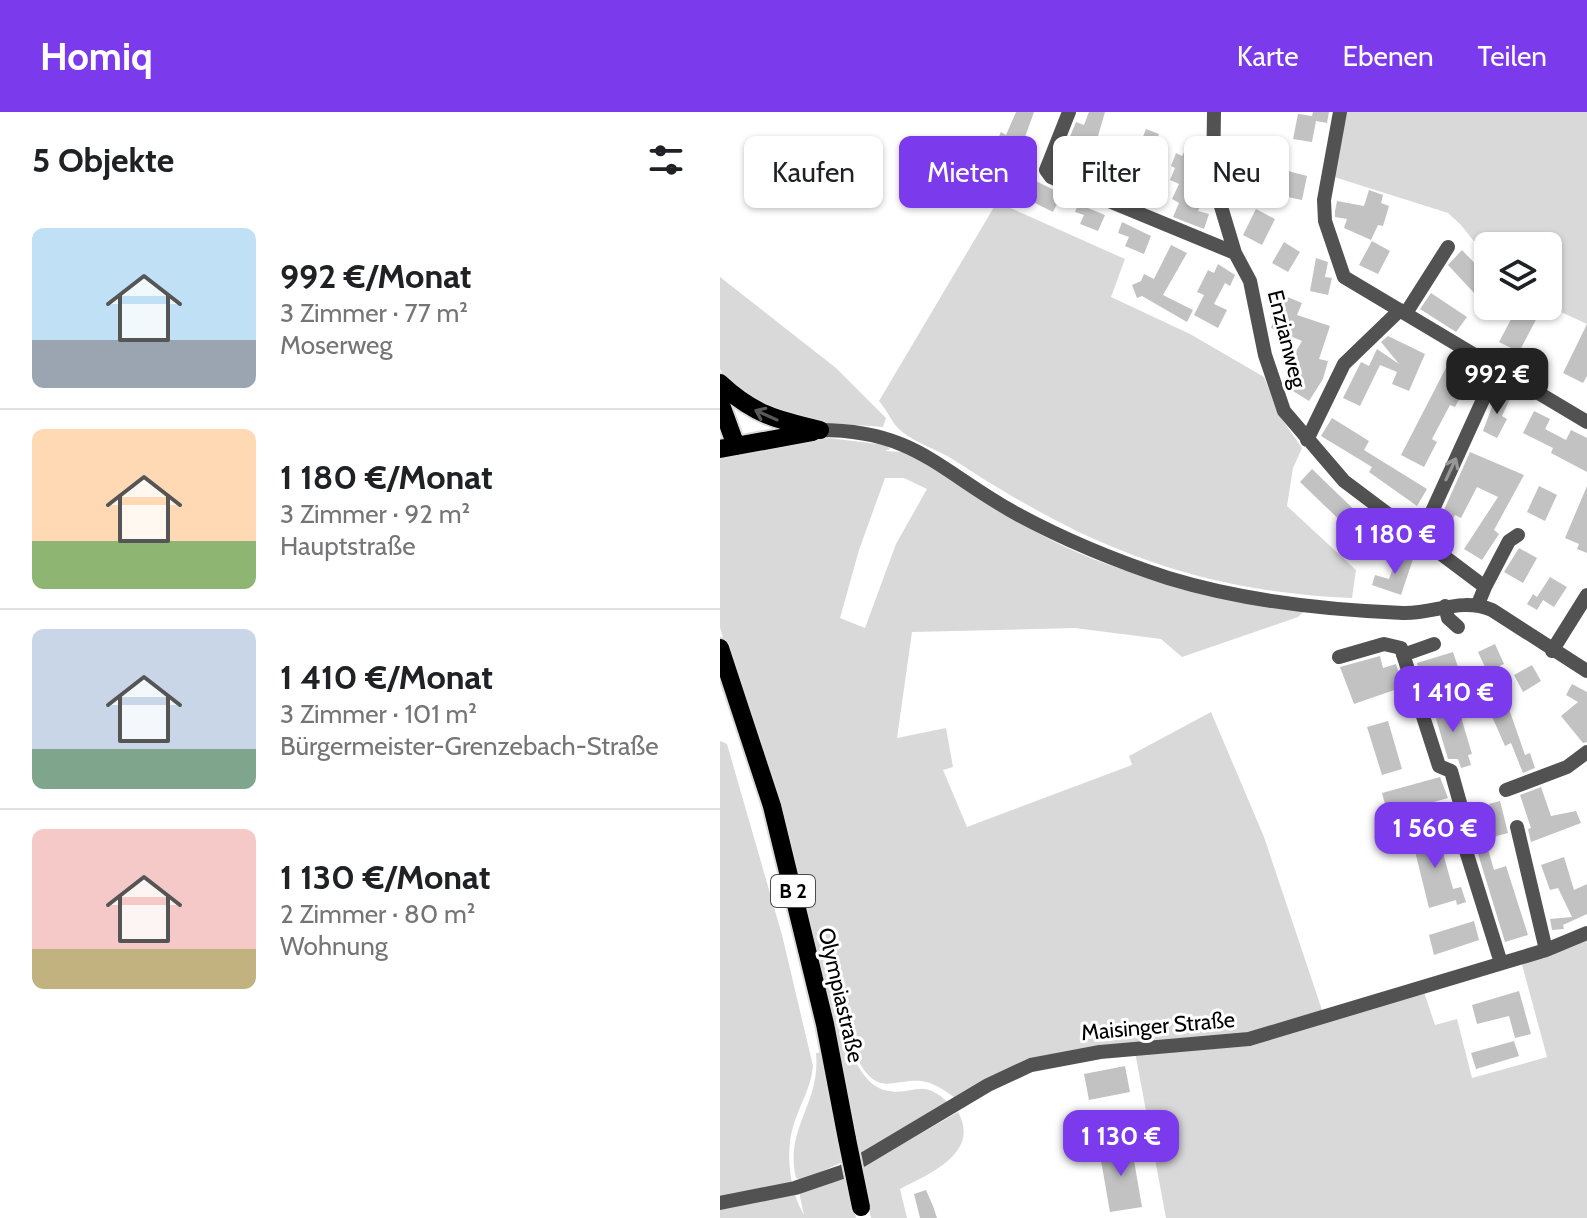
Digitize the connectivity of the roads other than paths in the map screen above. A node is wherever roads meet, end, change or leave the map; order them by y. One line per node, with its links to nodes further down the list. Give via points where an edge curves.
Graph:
1 (1069, 112): 5 (street, via 1046,170 1051,177)
2 (1214, 112): 5 (street, Enzianweg, via 1213,180)
3 (1340, 112): 6 (street, via 1324,200 1335,252 1344,277)
4 (1448, 247): 6 (street)
5 (1235, 253): 12 (street, Enzianweg, via 1250,281 1275,392)
6 (1403, 311): 7 (street); 12 (street, via 1344,364)
7 (1497, 369): 10 (street); 15 (street, one-way to 7)
8 (720, 383): 11 (main road, one-way to 8, via 774,420 743,405)
9 (720, 402): 13 (main road)
10 (1587, 422)
11 (820, 430): 13 (main road); 19 (street, via 855,430 895,440 1056,535 1134,567 1213,590 1416,613)
12 (1307, 440): 15 (street, Enzianweg, via 1344,481)
13 (728, 448)
14 (1518, 535): 16 (street, via 1509,541)
15 (1419, 540): 16 (street, Enzianweg)
16 (1485, 587): 18 (street)
17 (1587, 595): 23 (street)
18 (1478, 604): 19 (street); 23 (street)
19 (1445, 606): 20 (street)
20 (1458, 627)
21 (1434, 644): 24 (street)
22 (720, 648): 34 (main road, Olympiastraße / B 2, bridge, via 772,806 825,1024)
23 (1552, 651): 26 (street)
24 (1403, 655): 25 (street, via 1400,646 1384,644); 32 (street, via 1439,766 1451,771 1460,803 1456,819)
25 (1339, 657)
26 (1587, 671)
27 (1587, 752): 28 (street, via 1567,767)
28 (1506, 790)
29 (1517, 827): 31 (street)
30 (1587, 933): 31 (street, Maisinger Straße)
31 (1546, 950): 32 (street, Maisinger Straße)
32 (1501, 963): 33 (street, Maisinger Straße, via 1249,1039 1100,1052 1031,1065 842,1172)
33 (720, 1203)
34 (862, 1213)

